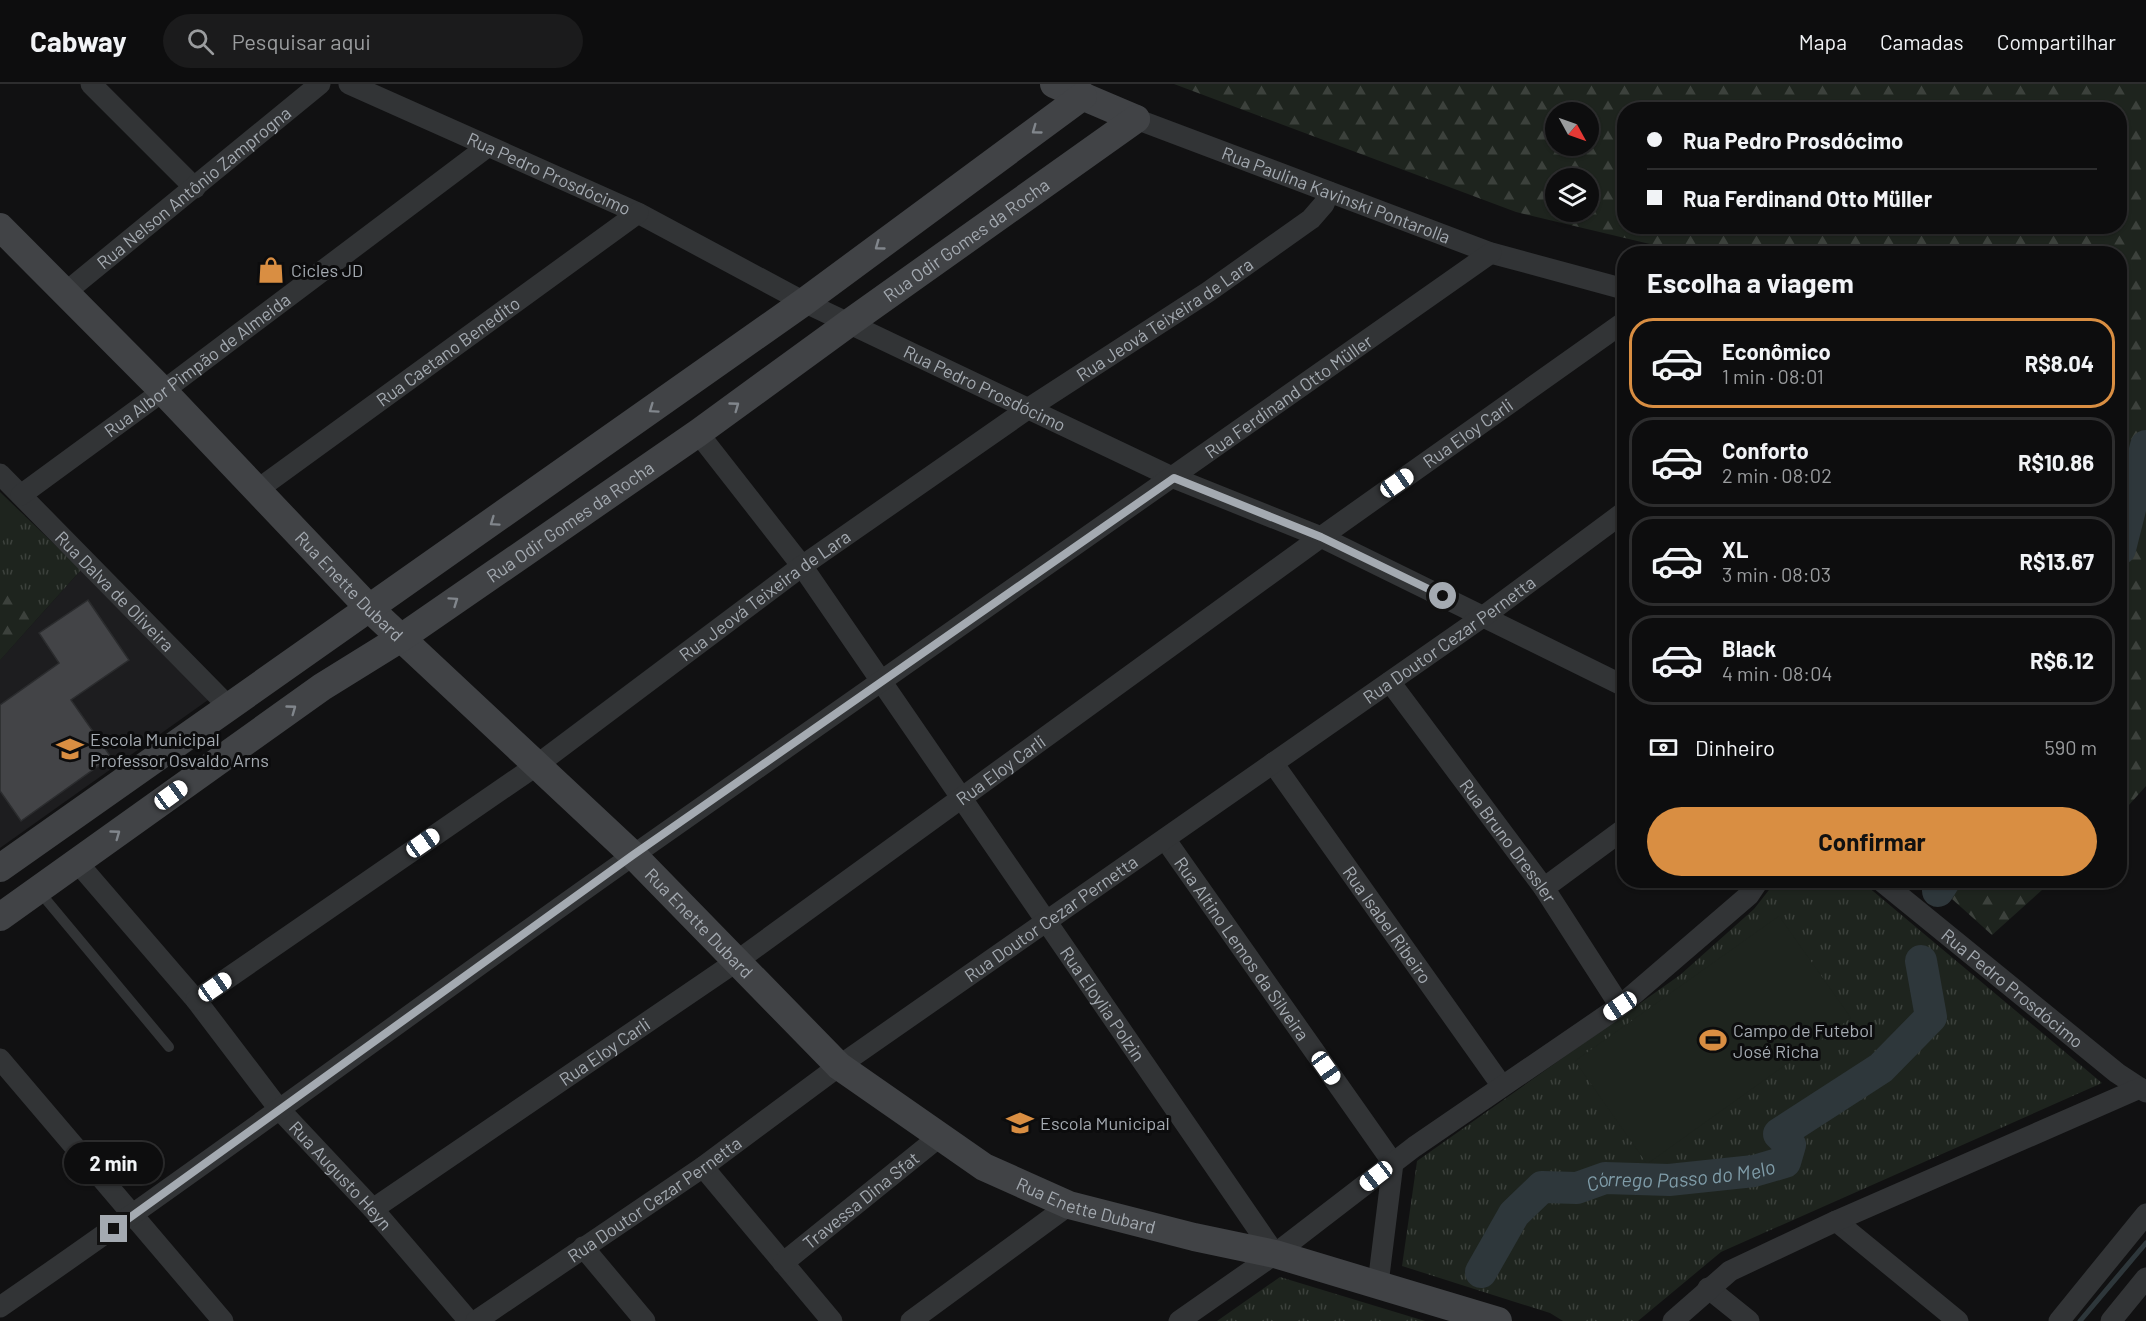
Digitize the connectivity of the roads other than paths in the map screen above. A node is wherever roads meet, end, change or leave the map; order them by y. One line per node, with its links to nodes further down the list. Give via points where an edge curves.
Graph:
1 (91, 84): 8 (street)
2 (320, 84): 8 (street, Rua Nelson Antônio Zamprogna)
3 (349, 84): 7 (street, Rua Pedro Prosdócimo)
4 (1054, 84): 5 (street, Rua Paulina Kavinski Pontarolla)
5 (1083, 96): 6 (street, Rua Paulina Kavinski Pontarolla); 15 (street, one-way to 15)
6 (1136, 119): 9 (street, Rua Paulina Kavinski Pontarolla); 16 (street, Rua Odir Gomes da Rocha)
7 (487, 147): 10 (street, Rua Pedro Prosdócimo); 18 (street, Rua Albor Pimpão de Almeida)
8 (195, 188): 14 (street, Rua Nelson Antônio Zamprogna)
9 (1329, 192): 12 (street, Rua Paulina Kavinski Pontarolla); 19 (street, Rua Jeová Teixeira de Lara, via 1311,219 1208,292)
10 (638, 213): 15 (street, Rua Pedro Prosdócimo); 23 (street, Rua Caetano Benedito)
11 (0, 227): 14 (street, Rua Enette Dubard)
12 (1491, 254): 13 (street, Rua Paulina Kavinski Pontarolla); 22 (street, Rua Ferdinand Otto Müller)
13 (1617, 288)
14 (66, 292): 18 (street, Rua Enette Dubard)
15 (804, 302): 16 (street, Rua Pedro Prosdócimo); 28 (street, one-way to 28)
16 (849, 323): 19 (street, Rua Pedro Prosdócimo); 20 (street, Rua Odir Gomes da Rocha, one-way to 16)
17 (1617, 326): 26 (street, Rua Eloy Carli)
18 (163, 392): 23 (street, Rua Enette Dubard); 24 (street, Rua Albor Pimpão de Almeida)
19 (1029, 408): 22 (street, Rua Pedro Prosdócimo); 27 (street, Rua Jeová Teixeira de Lara)
20 (698, 433): 27 (street, Rua Eloylia Polzin); 30 (street, Rua Odir Gomes da Rocha, one-way to 20)
21 (0, 474): 24 (street, Rua Dalva de Oliveira)
22 (1174, 478): 26 (street, Rua Pedro Prosdócimo); 31 (street, Rua Ferdinand Otto Müller)
23 (257, 490): 28 (street, Rua Enette Dubard)
24 (21, 495): 34 (street, Rua Dalva de Oliveira)
25 (1617, 517): 29 (street, Rua Doutor Cezar Pernetta)
26 (1321, 537): 29 (street, Rua Pedro Prosdócimo); 37 (street, Rua Eloy Carli)
27 (802, 566): 31 (street, Rua Eloylia Polzin); 36 (street, Rua Jeová Teixeira de Lara)
28 (370, 609): 30 (street, Rua Enette Dubard); 34 (street)
29 (1484, 616): 32 (street, Rua Doutor Cezar Pernetta); 33 (street, Rua Pedro Prosdócimo)
30 (401, 638): 36 (street, Rua Enette Dubard); 41 (street, Rua Odir Gomes da Rocha, one-way to 30, via 322,687)
31 (882, 682): 37 (street, Rua Eloylia Polzin); 40 (street, Rua Ferdinand Otto Müller)
32 (1390, 682): 35 (street, Rua Doutor Cezar Pernetta); 43 (street, Rua Bruno Dressler)
33 (1617, 682)
34 (230, 707): 42 (street)
35 (1274, 763): 39 (street, Rua Doutor Cezar Pernetta); 55 (street, Rua Isabel Ribeiro)
36 (537, 765): 40 (street, Rua Enette Dubard); 50 (street, Rua Jeová Teixeira de Lara)
37 (962, 798): 48 (street, Rua Eloylia Polzin); 49 (street, Rua Eloy Carli)
38 (1617, 834): 43 (street)
39 (1165, 839): 48 (street, Rua Doutor Cezar Pernetta); 59 (street, Rua Altino Lemos da Silveira)
40 (633, 855): 49 (street, Rua Enette Dubard); 57 (street, Rua Ferdinand Otto Müller)
41 (77, 862): 46 (street, Rua Odir Gomes da Rocha); 50 (street, Rua Augusto Heyn)
42 (0, 868)
43 (1544, 888): 51 (street, Rua Bruno Dressler)
44 (1753, 888): 51 (street)
45 (1890, 888): 56 (street, Rua Pedro Prosdócimo, via 2116,1073)
46 (38, 890): 47 (street, Rua Odir Gomes da Rocha); 52 (lane)
47 (0, 917)
48 (1047, 921): 54 (street, Rua Doutor Cezar Pernetta); 67 (street, Rua Eloylia Polzin)
49 (737, 961): 54 (street, Rua Enette Dubard); 62 (street, Rua Eloy Carli)
50 (196, 1000): 57 (street, Rua Augusto Heyn)
51 (1620, 1006): 55 (street)
52 (169, 1047)
53 (0, 1059): 64 (street)
54 (839, 1066): 58 (street, Rua Enette Dubard); 60 (street, Rua Doutor Cezar Pernetta)
55 (1502, 1086): 59 (street)
56 (2143, 1090): 65 (street)
57 (279, 1109): 62 (street, Rua Augusto Heyn); 64 (street, Rua Ferdinand Otto Müller)
58 (939, 1137): 61 (street, Rua Enette Dubard, via 984,1167); 68 (street, Travessa Dina Sfat)
59 (1393, 1163): 67 (street); 70 (street)
60 (703, 1167): 66 (street, Rua Doutor Cezar Pernetta); 68 (street)
61 (1069, 1205): 67 (street, Rua Enette Dubard); 78 (street)
62 (373, 1209): 74 (street, Rua Augusto Heyn)
63 (2146, 1214): 84 (street)
64 (133, 1216): 72 (street, Rua Ferdinand Otto Müller); 73 (street)
65 (1836, 1221): 71 (street, via 1730,1271); 83 (street)
66 (583, 1247): 75 (street, Rua Doutor Cezar Pernetta); 76 (street)
67 (1275, 1254): 70 (street, Rua Enette Dubard); 79 (street)
68 (783, 1263): 77 (street)
69 (2146, 1278): 85 (street)
70 (1378, 1284): 80 (street, Rua Enette Dubard)
71 (1708, 1288): 81 (street); 82 (street)
72 (0, 1307)
73 (223, 1321)
74 (469, 1321)
75 (476, 1321)
76 (645, 1321)
77 (832, 1321)
78 (911, 1321)
79 (1179, 1321)
80 (1498, 1321)
81 (1673, 1321)
82 (1749, 1321)
83 (1958, 1321)
84 (2059, 1321)
85 (2111, 1321)

